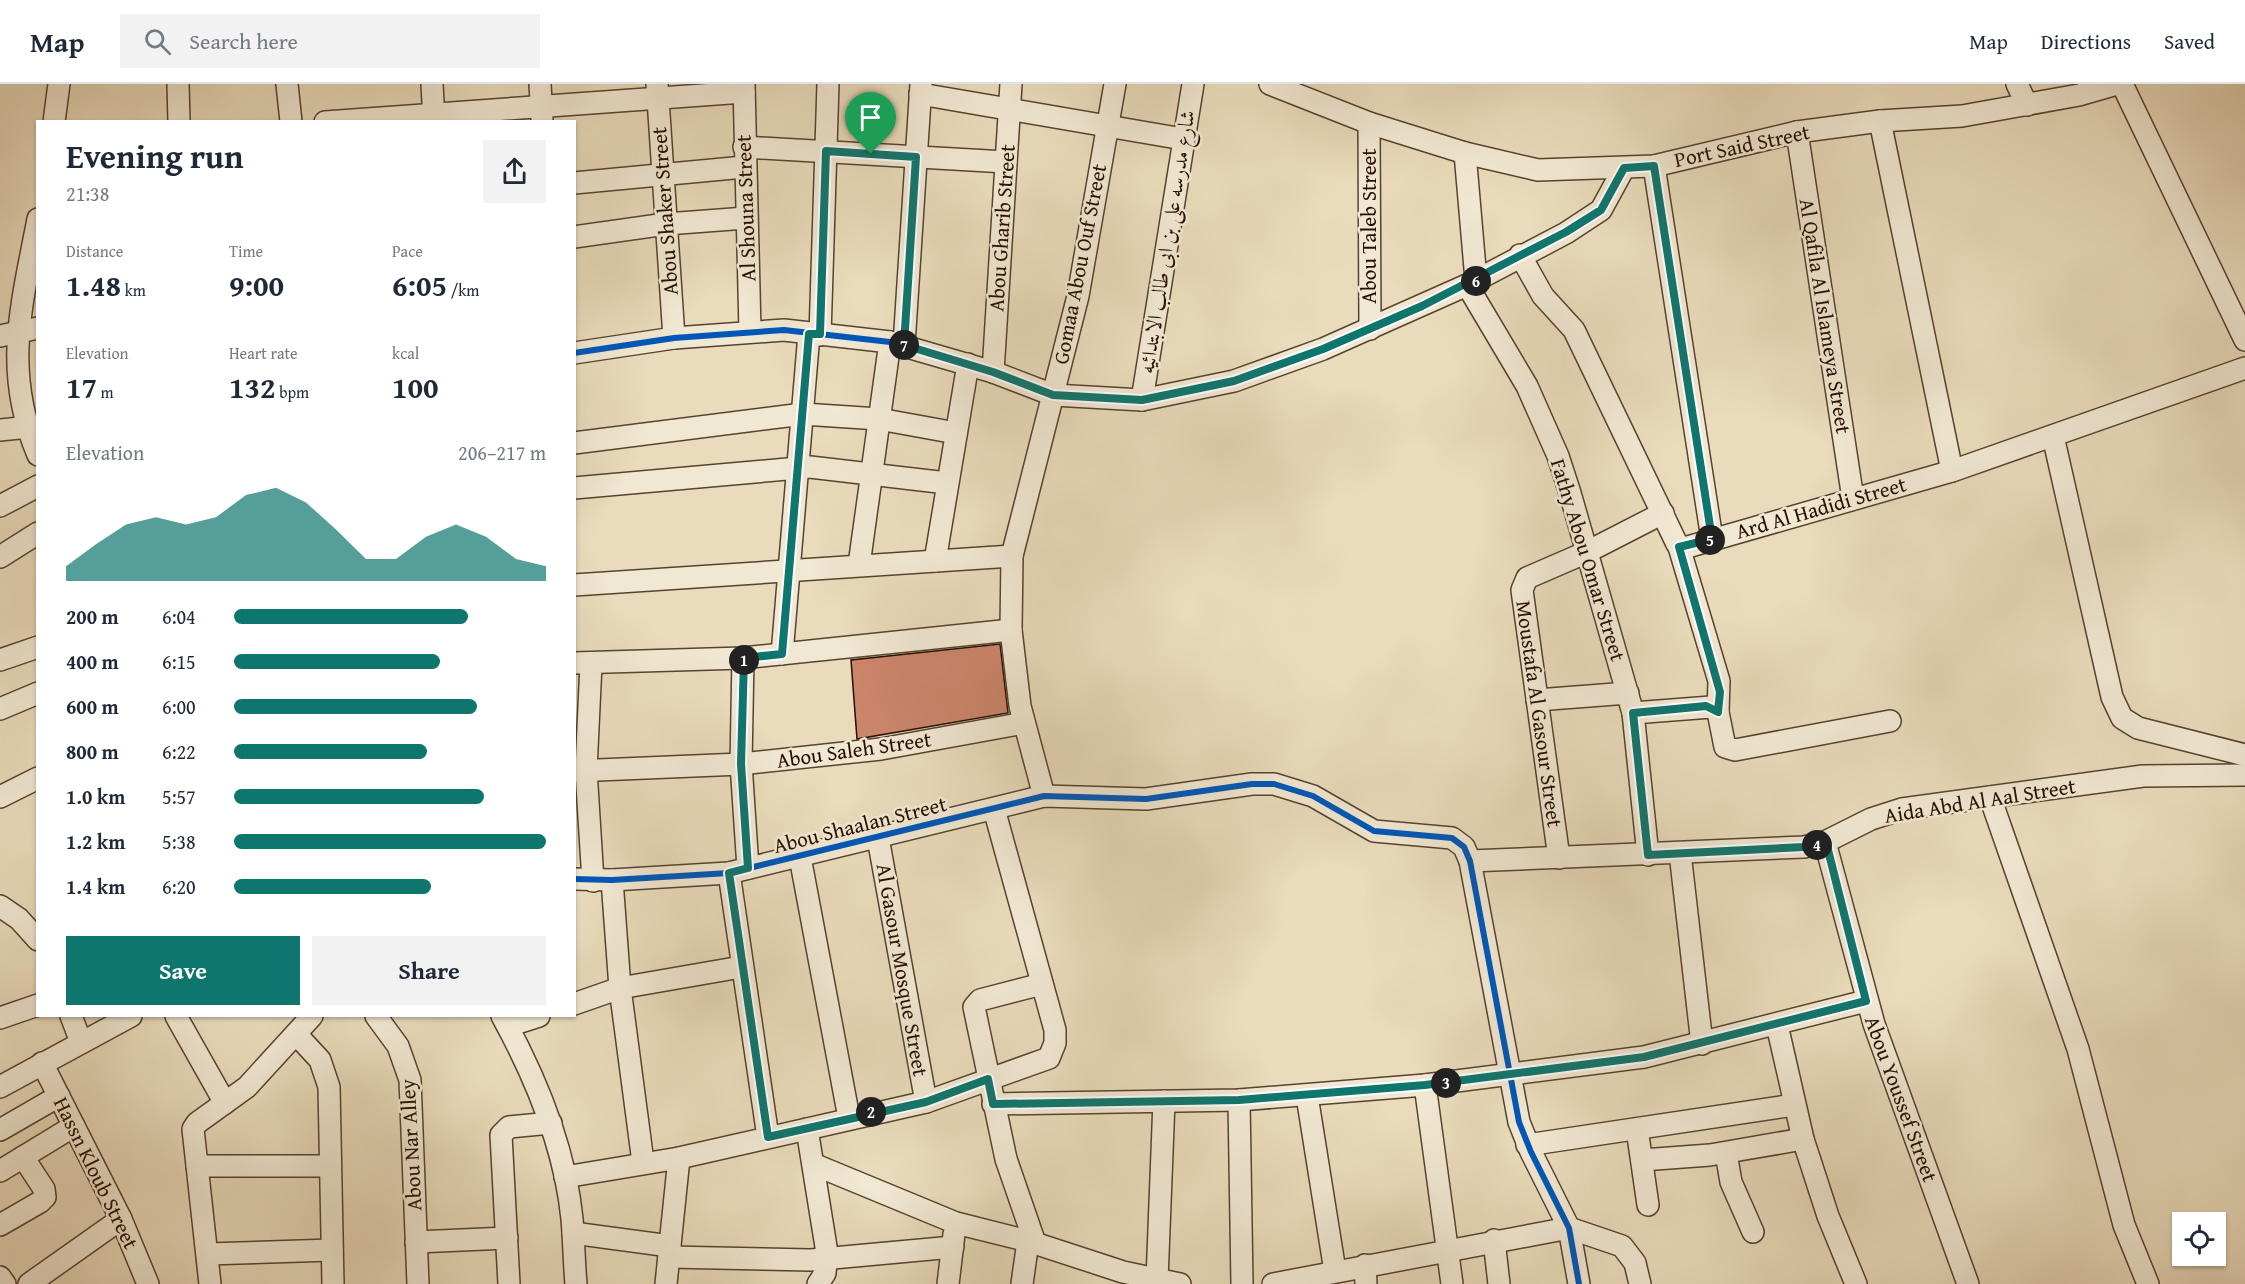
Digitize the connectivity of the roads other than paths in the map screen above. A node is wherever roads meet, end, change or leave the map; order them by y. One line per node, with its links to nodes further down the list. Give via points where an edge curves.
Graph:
1 (59, 84): 21 (street)
2 (178, 84): 22 (street)
3 (287, 84): 23 (street)
4 (432, 84): 20 (street)
5 (540, 84): 19 (street)
6 (828, 84): 30 (street)
7 (1011, 84): 18 (street, Abou Gharib Street)
8 (1115, 84): 27 (street, Gomaa Abou Ouf Street)
9 (1192, 84): 29 (street, شارع مدرسه على بن ابى طالب الابتدائيه)
10 (1270, 84): 26 (street, Port Said Street)
11 (2017, 84): 17 (street)
12 (2117, 84): 17 (street, Port Said Street)
13 (2122, 84): 50 (street)
14 (744, 88): 16 (street); 32 (street, Al Shouna Street)
15 (920, 89): 18 (street); 33 (street)
16 (657, 91): 19 (street); 37 (street, Abou Shaker Street)
17 (2027, 105): 25 (street, Port Said Street, via 1962,116)
18 (1010, 109): 27 (street); 34 (street, Abou Gharib Street)
19 (542, 114): 20 (street)
20 (434, 118): 24 (street)
21 (54, 120)
22 (179, 120)
23 (291, 120)
24 (380, 120)
25 (1880, 121): 28 (street, Port Said Street); 67 (street)
26 (1369, 123): 31 (street, Port Said Street); 45 (street, Abou Taleb Street)
27 (1107, 126): 29 (street); 56 (street, Gomaa Abou Ouf Street, via 1078,296)
28 (1797, 132): 35 (street, Port Said Street); 72 (street, Al Qafila Al Islameya Street)
29 (1183, 139): 57 (street, شارع مدرسه على بن ابى طالب الابتدائيه)
30 (826, 151): 32 (street); 33 (street); 48 (street)
31 (1465, 153): 36 (street, Port Said Street, via 1538,170); 44 (street)
32 (744, 157): 37 (street); 39 (street, Al Shouna Street)
33 (916, 157): 34 (street); 51 (street)
34 (1006, 162): 55 (street, Abou Gharib Street)
35 (1654, 166): 36 (street, Port Said Street); 76 (street)
36 (1624, 168): 43 (street, via 1601,210)
37 (663, 175): 38 (street); 40 (street, Abou Shaker Street)
38 (576, 183)
39 (746, 218): 40 (street); 46 (street, Al Shouna Street)
40 (666, 224): 42 (street); 49 (street, Abou Shaker Street)
41 (36, 233): 47 (street)
42 (576, 237)
43 (1520, 255): 44 (street); 74 (street, via 1543,296 1575,330)
44 (1472, 283): 45 (street); 78 (street, Fathy Abou Omar Street, via 1527,386 1558,456)
45 (1370, 328): 57 (street, via 1234,381)
46 (750, 331): 48 (street); 49 (street)
47 (18, 332): 60 (street, via 19,379)
48 (815, 334): 51 (street); 58 (street)
49 (674, 338): 52 (street)
50 (2245, 340)
51 (897, 343): 53 (street); 59 (street)
52 (576, 353)
53 (968, 364): 55 (street); 62 (street)
54 (2245, 368): 63 (street, Ard Al Hadidi Street)
55 (993, 372): 56 (street)
56 (1053, 395): 57 (street); 79 (street, Gomaa Abou Ouf Street)
57 (1142, 400)
58 (803, 414): 59 (street); 64 (street); 66 (street)
59 (879, 419): 62 (street); 68 (street)
60 (32, 426): 61 (street); 65 (street)
61 (0, 430)
62 (956, 433): 69 (street)
63 (2053, 436): 67 (street, Ard Al Hadidi Street); 98 (street, via 2112,697 2122,718 2138,728)
64 (576, 443)
65 (36, 445)
66 (798, 468): 68 (street); 71 (street); 83 (street)
67 (1952, 471): 72 (street, Ard Al Hadidi Street)
68 (872, 473): 69 (street); 82 (street)
69 (947, 483): 81 (street)
70 (36, 487): 73 (street)
71 (576, 488)
72 (1853, 499): 76 (street, Ard Al Hadidi Street)
73 (0, 506)
74 (1664, 513): 77 (street); 78 (street, Moustafa Al Gasour Street)
75 (36, 534): 80 (street)
76 (1712, 539): 77 (street, Ard Al Hadidi Street)
77 (1679, 547): 95 (street, via 1719,681)
78 (1587, 552): 92 (street, Moustafa Al Gasour Street, via 1533,575 1523,584); 93 (street, Fathy Abou Omar Street)
79 (1012, 556): 81 (street); 85 (street, Gomaa Abou Ouf Street)
80 (0, 557)
81 (935, 561): 82 (street)
82 (859, 565): 83 (street)
83 (788, 570): 84 (street); 87 (street)
84 (576, 585)
85 (1011, 630): 87 (street); 97 (street, Gomaa Abou Ouf Street)
86 (36, 648): 89 (street)
87 (782, 654): 88 (street)
88 (744, 658): 90 (street); 99 (street)
89 (0, 660)
90 (583, 663): 100 (street)
91 (36, 694): 94 (street)
92 (1536, 700): 93 (street); 112 (street, Moustafa Al Gasour Street)
93 (1631, 703): 95 (street, via 1706,706); 110 (street, Fathy Abou Omar Street)
94 (0, 709)
95 (1718, 712): 96 (street, via 1725,747 1735,750)
96 (1890, 720)
97 (1024, 723): 99 (street, Abou Saleh Street, via 881,749); 103 (street, Gomaa Abou Ouf Street)
98 (2245, 755)
99 (741, 764): 100 (street, Abou Saleh Street); 114 (street)
100 (580, 770): 115 (street)
101 (2245, 775): 105 (street, Aida Abd Al Aal Street, via 2143,776)
102 (36, 779): 104 (street)
103 (1044, 796): 106 (street, Abou Shaalan Street); 113 (street, Abou Shaalan Street, via 1146,799 1228,786 1274,784 1313,796 1374,831 1452,838 1464,847)
104 (0, 797)
105 (1990, 797): 108 (street, Aida Abd Al Aal Street, via 1886,813); 212 (street, via 2078,1049 2124,1226)
106 (994, 809): 107 (street, Abou Shaalan Street); 119 (street)
107 (878, 838): 111 (street, Abou Shaalan Street); 145 (street, Al Gasour Mosque Street)
108 (1826, 842): 109 (street, Aida Abd Al Aal Street, via 1804,847); 121 (street, Abou Youssef Street)
109 (1680, 853): 110 (street, Aida Abd Al Aal Street); 135 (street)
110 (1648, 855): 112 (street, Aida Abd Al Aal Street)
111 (800, 857): 114 (street, Abou Shaalan Street); 149 (street)
112 (1559, 858): 113 (street, Aida Abd Al Aal Street)
113 (1470, 861): 137 (street)
114 (739, 870): 115 (street, Abou Shaalan Street); 118 (street)
115 (593, 880): 120 (street)
116 (0, 906): 117 (street)
117 (36, 938)
118 (741, 967): 120 (street); 155 (street)
119 (1042, 984): 138 (street, via 1055,1030 1053,1051 1043,1061); 138 (street, via 975,1004)
120 (620, 988): 122 (street); 162 (street)
121 (1866, 1001): 132 (street); 211 (street, Abou Youssef Street)
122 (576, 1003)
123 (36, 1006): 130 (street)
124 (71, 1017): 134 (street)
125 (129, 1017): 134 (street)
126 (177, 1017): 146 (street)
127 (311, 1017): 133 (street)
128 (377, 1017): 177 (street, Abou Nar Alley, via 398,1046 410,1080)
129 (532, 1017): 131 (street)
130 (0, 1018)
131 (505, 1021): 150 (street)
132 (1777, 1025): 135 (street); 148 (street)
133 (296, 1034): 146 (street, via 247,1087); 165 (street, via 320,1060 326,1073)
134 (81, 1042): 136 (street)
135 (1702, 1044): 137 (street, via 1644,1057)
136 (42, 1063): 140 (street); 141 (street, Hassn Kloub Street)
137 (1510, 1075): 139 (street); 157 (street)
138 (988, 1079): 145 (street); 147 (street)
139 (1425, 1085): 142 (street); 180 (street)
140 (0, 1087)
141 (59, 1096): 151 (street, Hassn Kloub Street); 154 (street)
142 (1307, 1096): 143 (street); 185 (street)
143 (1239, 1100): 144 (street); 204 (street)
144 (1164, 1101): 147 (street); 189 (street)
145 (926, 1102): 149 (street)
146 (225, 1103): 164 (street, via 193,1129)
147 (993, 1104): 178 (street)
148 (1794, 1105): 153 (street); 156 (street)
149 (849, 1118): 152 (street)
150 (551, 1124): 167 (street); 175 (street, via 509,1127 501,1135)
151 (74, 1126): 159 (street); 169 (street, Hassn Kloub Street)
152 (807, 1129): 155 (street); 163 (street)
153 (1637, 1129): 157 (street); 161 (street)
154 (0, 1130)
155 (768, 1137): 160 (street)
156 (1803, 1139): 158 (street); 210 (street)
157 (1527, 1145): 172 (street)
158 (1726, 1153): 161 (street); 173 (street, via 1731,1182)
159 (23, 1157): 166 (street); 171 (street, via 45,1197)
160 (679, 1158): 162 (street); 182 (street)
161 (1642, 1160): 168 (street)
162 (643, 1162): 167 (street)
163 (813, 1164): 170 (street); 184 (street)
164 (197, 1166): 165 (street); 183 (street)
165 (330, 1166): 181 (street)
166 (0, 1171)
167 (565, 1177): 174 (street)
168 (1648, 1205)
169 (121, 1219): 192 (street); 193 (street, Hassn Kloub Street)
170 (956, 1222): 178 (street); 179 (street)
171 (0, 1225)
172 (1569, 1227): 176 (street); 208 (street); 209 (street, via 1622,1246 1635,1263)
173 (1753, 1232)
174 (573, 1233): 182 (street); 198 (street)
175 (507, 1238): 177 (street); 197 (street)
176 (1494, 1240): 180 (street); 207 (street)
177 (416, 1242): 196 (street, Abou Nar Alley)
178 (1031, 1242): 188 (street); 202 (street)
179 (952, 1247): 184 (street); 201 (street)
180 (1447, 1249): 186 (street); 206 (street)
181 (332, 1250): 183 (street); 195 (street)
182 (669, 1251): 184 (street); 199 (street)
183 (207, 1254): 194 (street)
184 (827, 1259): 200 (street)
185 (1335, 1271): 186 (street); 190 (street)
186 (1366, 1275)
187 (0, 1277): 191 (street)
188 (1123, 1278): 189 (street)
189 (1157, 1280): 203 (street)
190 (1300, 1281): 205 (street)
191 (5, 1284)
192 (29, 1284)
193 (148, 1284)
194 (210, 1284)
195 (333, 1284)
196 (418, 1284)
197 (509, 1284)
198 (576, 1284)
199 (666, 1284)
200 (818, 1284)
201 (948, 1284)
202 (1022, 1284)
203 (1180, 1284)
204 (1242, 1284)
205 (1273, 1284)
206 (1452, 1284)
207 (1499, 1284)
208 (1579, 1284)
209 (1640, 1284)
210 (1856, 1284)
211 (1968, 1284)
212 (2148, 1284)

